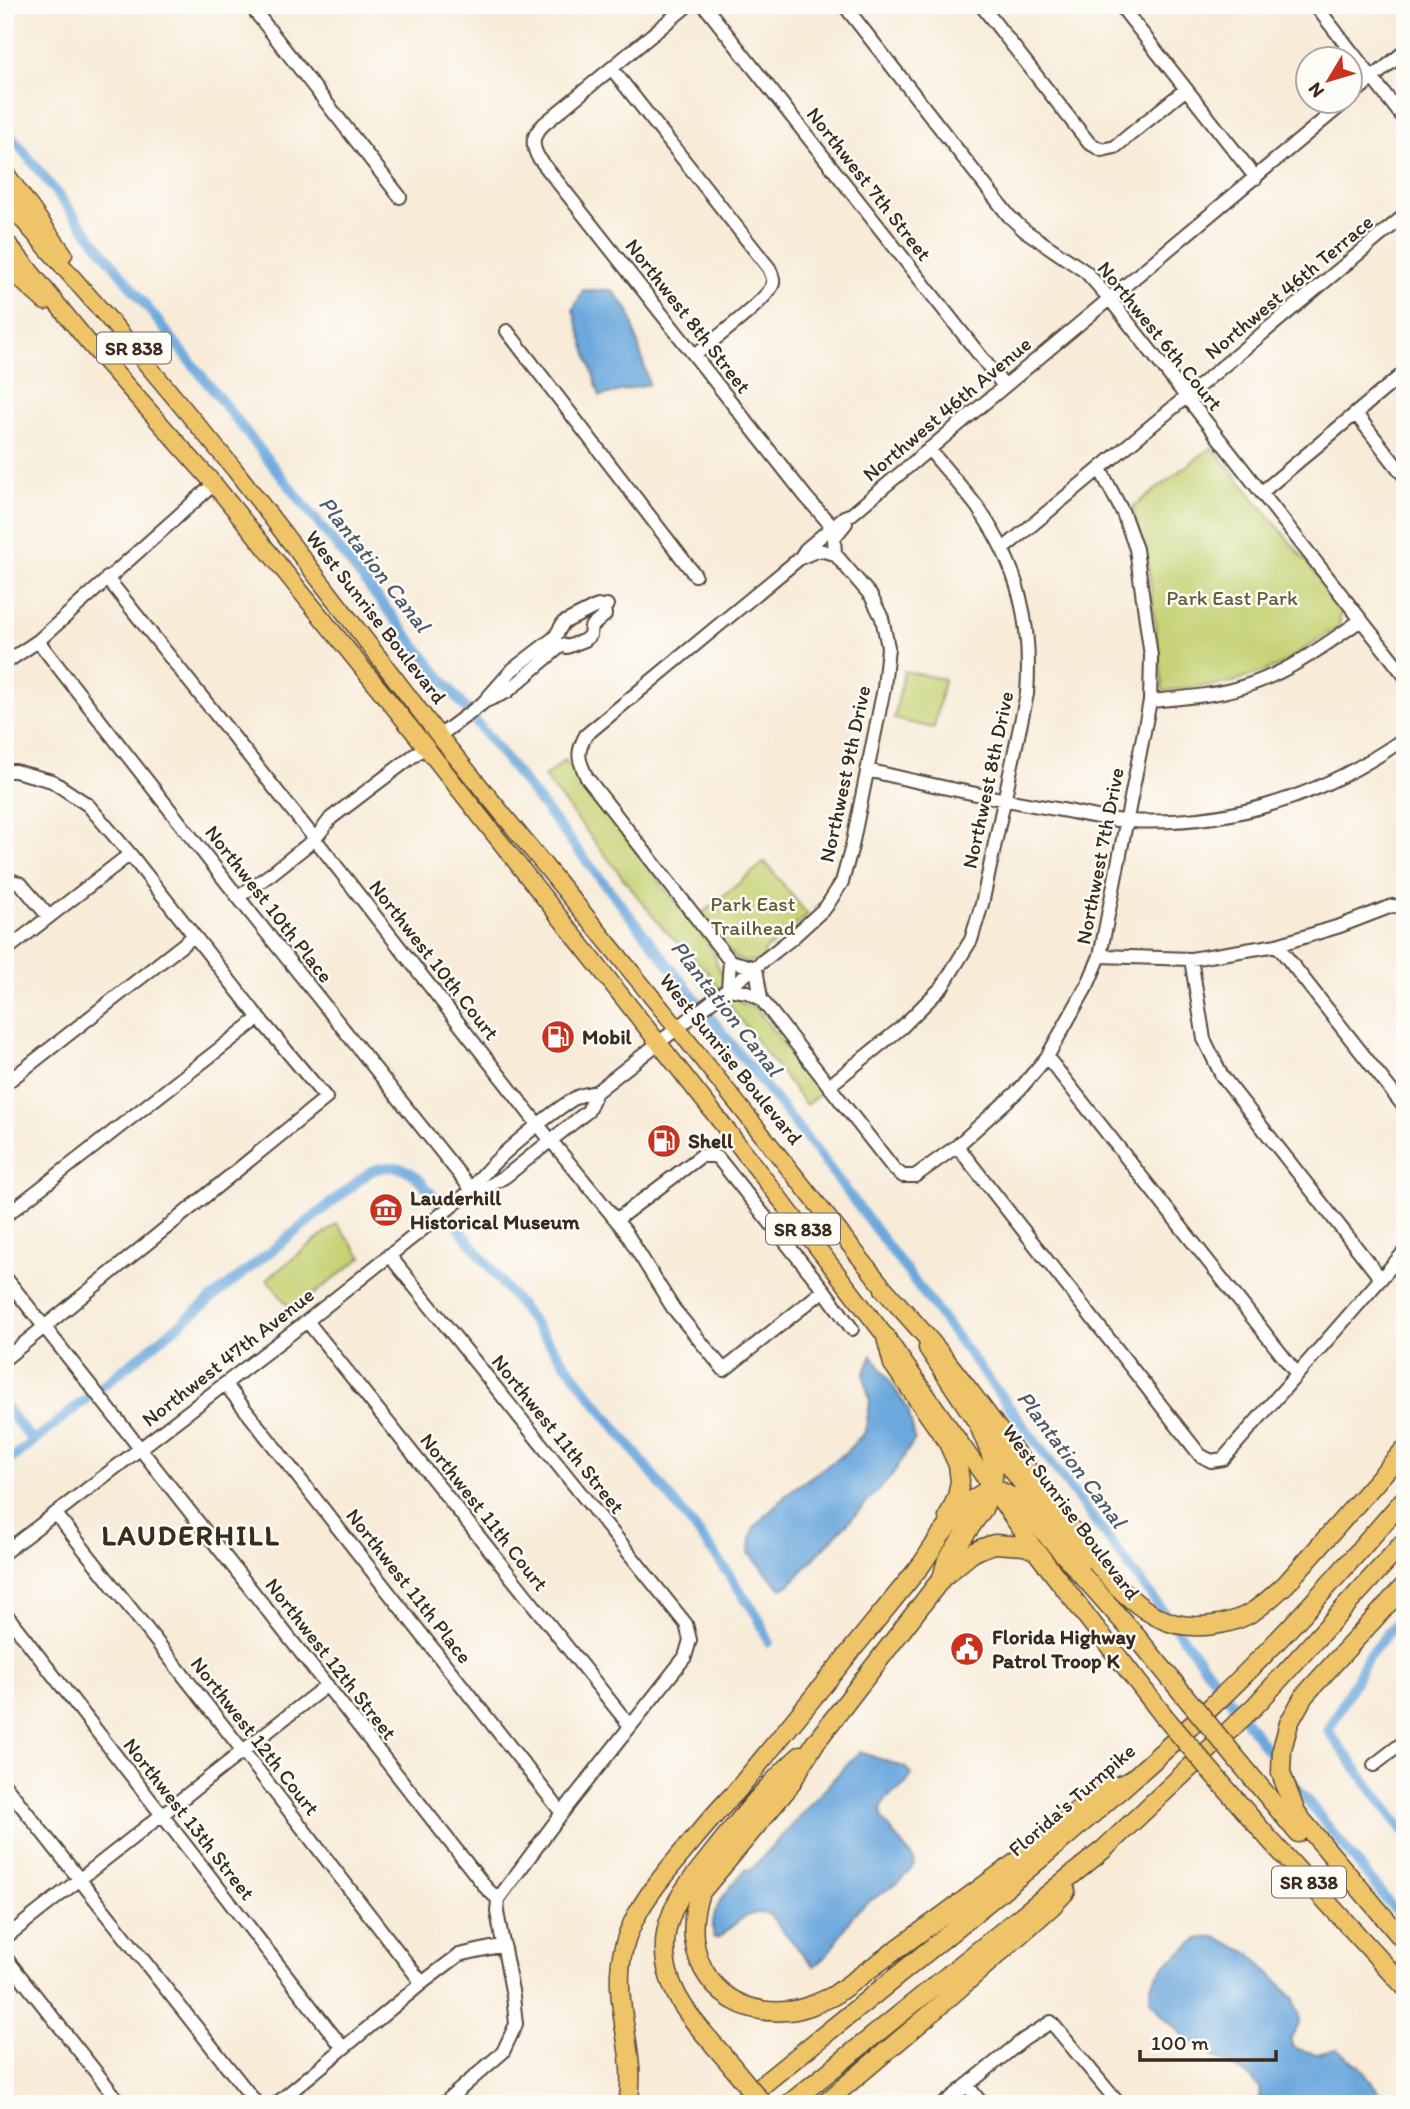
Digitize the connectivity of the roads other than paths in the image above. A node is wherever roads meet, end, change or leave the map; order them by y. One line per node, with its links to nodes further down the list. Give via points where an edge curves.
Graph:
1 (250, 5): 17 (street)
2 (688, 5): 9 (street)
3 (704, 5): 28 (street, Northwest 7th Street)
4 (844, 5): 22 (street, Northwest 6th Court, via 1009,216 1086,272)
5 (981, 5): 12 (street, via 1089,143 1102,150 1115,147)
6 (1120, 5): 12 (street)
7 (1315, 5): 10 (street)
8 (1405, 51): 10 (street)
9 (612, 69): 26 (street, via 769,268 774,282 766,296); 26 (street, Northwest 8th Street, via 544,124 532,141 538,157)
10 (1372, 79): 11 (street); 14 (street)
11 (1364, 86)
12 (1186, 89): 16 (street)
13 (1329, 116): 16 (street, Northwest 46th Avenue)
14 (1405, 120)
15 (5, 172): 23 (main road)
16 (1256, 178): 22 (street, Northwest 46th Avenue)
17 (400, 197)
18 (5, 200): 23 (main road, West Sunrise Boulevard / SR 838)
19 (1405, 215): 29 (street, Northwest 46th Terrace)
20 (5, 240): 25 (main road, West Sunrise Boulevard / SR 838)
21 (5, 266): 25 (main road)
22 (1109, 298): 28 (street, Northwest 46th Avenue); 29 (street, Northwest 6th Court)
23 (114, 325): 36 (main road, West Sunrise Boulevard / SR 838)
24 (507, 331): 43 (street)
25 (88, 342): 34 (main road, West Sunrise Boulevard / SR 838)
26 (695, 355): 37 (street, Northwest 8th Street)
27 (1405, 372): 30 (street)
28 (1004, 386): 31 (street, Northwest 46th Avenue)
29 (1186, 397): 32 (street, Northwest 46th Terrace); 35 (street, Northwest 6th Court)
30 (1356, 414): 33 (street); 35 (street)
31 (929, 449): 38 (street, Northwest 46th Avenue); 40 (street, Northwest 8th Drive, via 976,506)
32 (1100, 469): 40 (street, Northwest 46th Terrace); 51 (street, Northwest 7th Drive, via 1124,513 1136,549 1151,656)
33 (1405, 477)
34 (214, 484): 36 (main road); 44 (street); 53 (main road, West Sunrise Boulevard / SR 838)
35 (1262, 492): 46 (street, Northwest 6th Court)
36 (258, 500): 54 (main road, West Sunrise Boulevard / SR 838)
37 (820, 513): 38 (street, Northwest 8th Street); 39 (street, via 824,525)
38 (839, 526): 39 (street); 41 (street)
39 (819, 538): 42 (street)
40 (1003, 549): 60 (street, Northwest 8th Drive, via 1026,621 1029,660 1027,694)
41 (835, 554): 42 (street, via 819,550); 58 (street, Northwest 9th Drive, via 871,597 882,618 888,647)
42 (800, 558): 73 (street, via 586,735 579,749 587,778)
43 (695, 575)
44 (107, 578): 48 (street); 62 (street, Northwest 10th Court)
45 (581, 614): 47 (street); 47 (street, via 606,607 605,615); 52 (street, via 563,623 555,636 512,670)
46 (1361, 620): 50 (street, Northwest 6th Court); 51 (street, via 1284,670 1242,687)
47 (591, 627): 52 (street, via 585,640 562,645 507,692)
48 (38, 642): 49 (street); 65 (street, Northwest 10th Place)
49 (5, 663)
50 (1405, 676)
51 (1150, 701): 61 (street, Northwest 7th Drive)
52 (482, 703): 54 (street)
53 (413, 731): 54 (main road, via 428,738); 56 (main road, West Sunrise Boulevard / SR 838)
54 (446, 731): 57 (main road, West Sunrise Boulevard / SR 838)
55 (1405, 738): 61 (street, via 1335,781 1263,807 1229,816)
56 (425, 747): 57 (main road); 62 (street, via 331,818); 79 (main road, West Sunrise Boulevard / SR 838)
57 (456, 757): 78 (main road, West Sunrise Boulevard / SR 838)
58 (867, 770): 60 (street); 74 (street, Northwest 9th Drive, via 842,882 826,907)
59 (5, 771): 63 (street, via 52,781 88,805)
60 (1003, 800): 61 (street); 82 (street, Northwest 8th Drive, via 982,904 971,940 950,975 902,1027)
61 (1127, 821): 71 (street, Northwest 7th Drive)
62 (315, 839): 65 (street); 85 (street, Northwest 10th Court)
63 (130, 854): 67 (street); 68 (street)
64 (5, 878): 67 (street, via 21,884)
65 (238, 897): 88 (street, Northwest 10th Place)
66 (1403, 906): 69 (street)
67 (48, 916): 70 (street)
68 (194, 936): 77 (street); 81 (street)
69 (1277, 945): 72 (street); 84 (street)
70 (5, 951)
71 (1100, 956): 72 (street); 80 (street, Northwest 7th Drive)
72 (1191, 959): 94 (street, via 1203,1039 1222,1076)
73 (730, 961): 74 (street); 75 (street)
74 (756, 968): 75 (street, Northwest 9th Drive); 76 (street)
75 (727, 990): 76 (street); 78 (street, Northwest 9th Drive)
76 (761, 999): 82 (street)
77 (259, 1018): 89 (street); 98 (street, via 327,1098)
78 (678, 1029): 79 (street, Northwest 47th Avenue); 95 (main road, West Sunrise Boulevard / SR 838)
79 (658, 1043): 83 (street, Northwest 47th Avenue); 100 (main road, West Sunrise Boulevard / SR 838)
80 (1047, 1058): 87 (street, Northwest 7th Drive); 102 (street)
81 (5, 1084)
82 (829, 1086): 87 (street, Northwest 7th Drive, via 903,1176 915,1175)
83 (596, 1092): 85 (street, Northwest 47th Avenue, via 577,1096); 86 (street, Northwest 47th Avenue, via 589,1111)
84 (1405, 1108)
85 (539, 1126): 86 (street, Northwest 10th Court); 88 (street, Northwest 47th Avenue, via 478,1179)
86 (551, 1141): 88 (street, Northwest 47th Avenue, via 506,1176 484,1189); 90 (street, Northwest 10th Court)
87 (957, 1146): 102 (street, via 1200,1455 1211,1461 1223,1459)
88 (472, 1190): 92 (street, Northwest 47th Avenue)
89 (5, 1216)
90 (616, 1220): 96 (street, via 701,1156 713,1156); 96 (street, Northwest 10th Court, via 673,1308 724,1370)
91 (1405, 1251): 94 (street)
92 (389, 1255): 97 (street, Northwest 47th Avenue); 119 (street, Northwest 11th Street, via 686,1624 690,1640 685,1657)
93 (5, 1277): 98 (street, Northwest 12th Street)
94 (1381, 1279): 102 (street)
95 (884, 1289): 104 (main road, West Sunrise Boulevard / SR 838); 106 (highway, via 946,1360 1094,1559 1122,1591 1153,1615 1176,1624 1220,1624 1247,1616 1265,1604)
96 (824, 1290): 99 (street)
97 (307, 1321): 103 (street, Northwest 47th Avenue); 119 (street, Northwest 11th Court)
98 (45, 1326): 101 (street); 105 (street, Northwest 12th Street)
99 (852, 1329)
100 (886, 1337): 107 (main road, West Sunrise Boulevard / SR 838); 110 (highway, via 893,1364 947,1441 958,1465 957,1497)
101 (6, 1358)
102 (1297, 1374)
103 (225, 1384): 105 (street, Northwest 47th Avenue); 127 (street, Northwest 11th Place)
104 (980, 1428): 107 (highway, via 994,1468); 117 (main road, West Sunrise Boulevard / SR 838)
105 (142, 1448): 109 (street, Northwest 47th Avenue); 118 (street, Northwest 12th Street)
106 (1405, 1449)
107 (992, 1488): 110 (highway, via 970,1501); 112 (main road, West Sunrise Boulevard / SR 838); 114 (highway, via 947,1560); 117 (highway, via 1014,1498)
108 (1405, 1498): 124 (highway, Florida's Turnpike, via 1236,1682)
109 (56, 1514): 113 (street, Northwest 47th Avenue); 122 (street, Northwest 12th Court)
110 (941, 1535): 126 (highway)
111 (1405, 1541): 129 (highway, via 1255,1706)
112 (1036, 1551): 114 (highway, via 994,1544 971,1554); 138 (highway, West Sunrise Boulevard / SR 838, bridge, via 1163,1715)
113 (5, 1552)
114 (942, 1578): 121 (highway)
115 (1405, 1585): 133 (highway, via 1304,1696 1289,1723 1281,1773 1296,1813 1307,1828)
116 (5, 1613): 128 (street, Northwest 13th Street)
117 (1135, 1635): 136 (highway, West Sunrise Boulevard / SR 838, bridge)
118 (327, 1685): 122 (street); 131 (street, Northwest 12th Street)
119 (630, 1726): 127 (street)
120 (1405, 1741): 123 (street)
121 (815, 1743): 124 (highway, via 788,1788 700,1893 695,1908 694,1950 707,1976 724,1994 746,2006 788,2011 833,1996 1019,1860 1099,1791); 140 (highway, via 744,1814 689,1882 670,1917 665,1952 670,1981)
122 (243, 1751): 128 (street); 137 (street, Northwest 12th Court)
123 (1374, 1765)
124 (1128, 1782): 147 (highway, Florida's Turnpike)
125 (5, 1785): 130 (street)
126 (735, 1793): 140 (highway, via 671,1888 658,1920 655,1947 659,1978 670,2003); 146 (highway, via 639,1909 623,1947 620,1989 631,2066)
127 (562, 1812): 131 (street)
128 (162, 1815): 130 (street); 139 (street, Northwest 13th Street)
129 (1104, 1849): 150 (highway); 151 (highway, via 1051,1907)
130 (80, 1880): 132 (street); 143 (street)
131 (498, 1899): 134 (street)
132 (5, 1938)
133 (1405, 1942)
134 (504, 1945): 137 (street, via 459,1955); 145 (street, via 516,2024 503,2052)
135 (5, 1957): 142 (street)
136 (1405, 1958)
137 (422, 1983): 139 (street)
138 (1405, 1987)
139 (343, 2048): 144 (street)
140 (727, 2068): 148 (highway); 149 (highway, bridge)
141 (967, 2085): 152 (street); 153 (street); 154 (street, via 1052,2022)
142 (121, 2104)
143 (257, 2104)
144 (276, 2104)
145 (443, 2104)
146 (628, 2104)
147 (739, 2104)
148 (751, 2104)
149 (763, 2104)
150 (789, 2104)
151 (824, 2104)
152 (944, 2104)
153 (982, 2104)
154 (1119, 2104)

